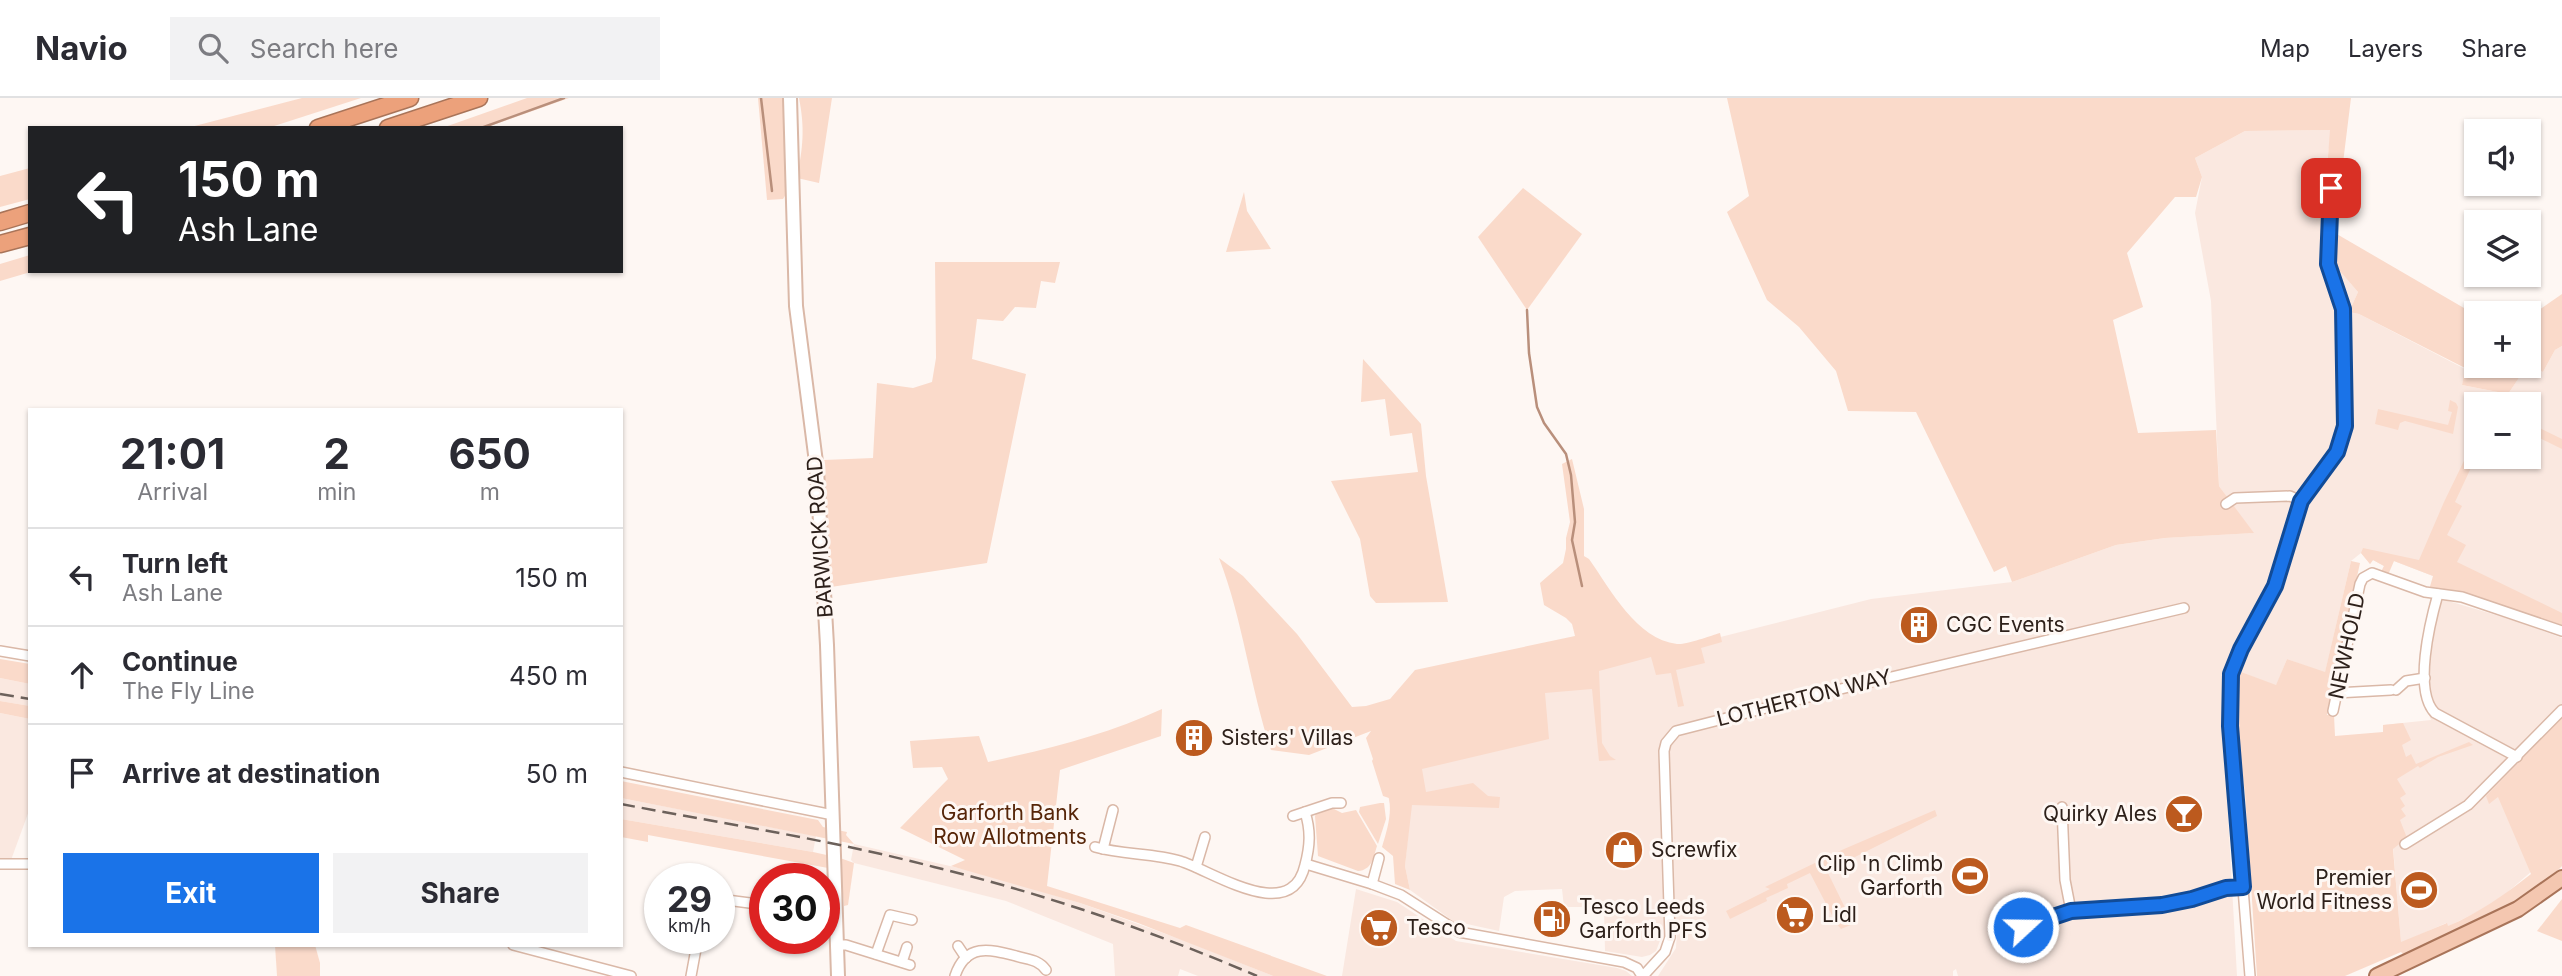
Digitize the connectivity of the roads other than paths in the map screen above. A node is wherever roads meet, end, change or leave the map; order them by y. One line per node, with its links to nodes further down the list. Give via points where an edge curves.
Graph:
1 (410, 98): 4 (highway)
2 (479, 98): 5 (highway)
3 (790, 98): 28 (street, BARWICK ROAD, via 796,304 817,470)
4 (324, 126)
5 (394, 126)
6 (2331, 188): 11 (street, via 2328,264 2343,309 2345,426 2337,452)
7 (28, 215): 8 (highway)
8 (0, 222)
9 (28, 237): 10 (highway)
10 (0, 244)
11 (2301, 501): 12 (street, via 2290,496 2235,498); 40 (street, via 2275,586 2231,674 2230,726)
12 (2226, 504)
13 (2438, 594): 15 (street, NEWHOLD, via 2462,597); 18 (street, via 2426,644); 19 (street, NEWHOLD, via 2372,573 2363,578)
14 (2184, 608): 57 (street, LOTHERTON WAY, via 1676,731 1664,751 1670,937 1665,952)
15 (2562, 631)
16 (0, 651): 17 (street)
17 (28, 656)
18 (2425, 678): 19 (street, via 2412,678 2393,690); 22 (street, via 2428,704 2435,713)
19 (2336, 693): 21 (street, NEWHOLD)
20 (2562, 710): 22 (street)
21 (2333, 711)
22 (2517, 757): 31 (street, via 2468,805)
23 (623, 772): 28 (street)
24 (1341, 803): 27 (street)
25 (2062, 807): 41 (street)
26 (1113, 810): 37 (street, via 1099,848)
27 (1305, 812): 29 (street); 36 (street, via 1310,831)
28 (834, 815): 33 (street, BARWICK ROAD)
29 (1293, 816)
30 (1205, 837): 37 (street)
31 (2405, 844)
32 (1379, 858): 39 (street)
33 (835, 863)
34 (0, 864): 35 (street)
35 (28, 864)
36 (1306, 864): 37 (street, via 1294,885 1269,894); 39 (street)
37 (1196, 867)
38 (2562, 878): 59 (main road, via 2518,909)
39 (1372, 884): 57 (street, via 1409,899 1459,932 1624,962)
40 (2243, 887): 41 (street, via 2162,905); 58 (street)
41 (2071, 911): 43 (street)
42 (912, 920): 50 (street, via 890,915)
43 (2023, 927)
44 (840, 945): 50 (street)
45 (958, 946): 51 (street)
46 (521, 947): 53 (street)
47 (907, 947): 50 (street, via 906,964)
48 (695, 954): 54 (street)
49 (837, 954): 55 (street, BARWICK ROAD)
50 (876, 954)
51 (966, 958): 52 (street, via 993,949 1033,960); 56 (street)
52 (1046, 970)
53 (631, 976)
54 (691, 976)
55 (838, 976)
56 (955, 976)
57 (1643, 976)
58 (2249, 976)
59 (2377, 976)

